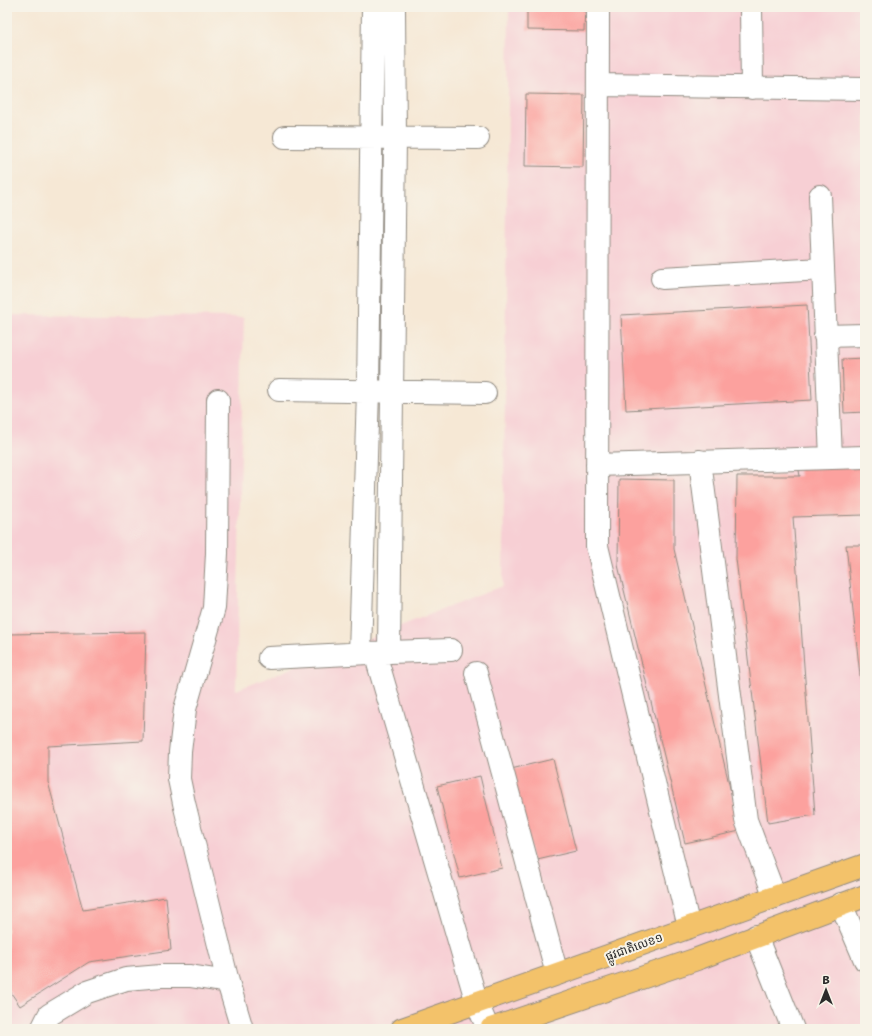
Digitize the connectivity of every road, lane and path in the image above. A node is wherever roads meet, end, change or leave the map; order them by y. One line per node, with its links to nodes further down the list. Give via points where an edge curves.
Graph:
1 (373, 7): 9 (street)
2 (394, 7): 10 (street)
3 (598, 7): 5 (street)
4 (750, 7): 6 (street)
5 (598, 86): 6 (street); 25 (street)
6 (752, 88): 7 (street)
7 (865, 89)
8 (285, 137): 9 (street)
9 (371, 138): 10 (street); 18 (street)
10 (395, 138): 11 (street); 19 (street)
11 (478, 138)
12 (820, 196): 13 (street)
13 (822, 269): 14 (street); 16 (street)
14 (662, 278)
15 (865, 335): 16 (street)
16 (826, 336): 23 (street)
17 (279, 390): 18 (street)
18 (368, 391): 19 (street); 27 (street)
19 (392, 392): 20 (street); 27 (street)
20 (486, 393)
21 (218, 400): 38 (street, via 214,608 185,709 179,779)
22 (865, 457): 23 (street)
23 (831, 458): 24 (street)
24 (700, 462): 25 (street); 32 (street, via 746,820)
25 (597, 464): 34 (street, via 597,546)
26 (451, 650): 27 (street)
27 (375, 653): 28 (street); 39 (street)
28 (269, 658)
29 (476, 673): 37 (street)
30 (865, 865): 32 (highway, ផ្លូវជាតិលេខ១)
31 (865, 896): 33 (highway)
32 (775, 897): 34 (highway, ផ្លូវជាតិលេខ១)
33 (841, 904): 35 (highway); 36 (street)
34 (689, 927): 37 (highway, ផ្លូវជាតិលេខ១)
35 (756, 936): 43 (highway, via 697,959); 44 (street)
36 (865, 960)
37 (557, 974): 39 (highway, ផ្លូវជាតិលេខ១)
38 (228, 982): 40 (street, via 190,976 126,979 87,992 49,1015); 41 (street)
39 (477, 1002): 42 (highway, ផ្លូវជាតិលេខ១); 43 (street)
40 (42, 1029)
41 (242, 1029)
42 (402, 1029)
43 (490, 1029)
44 (793, 1029)

